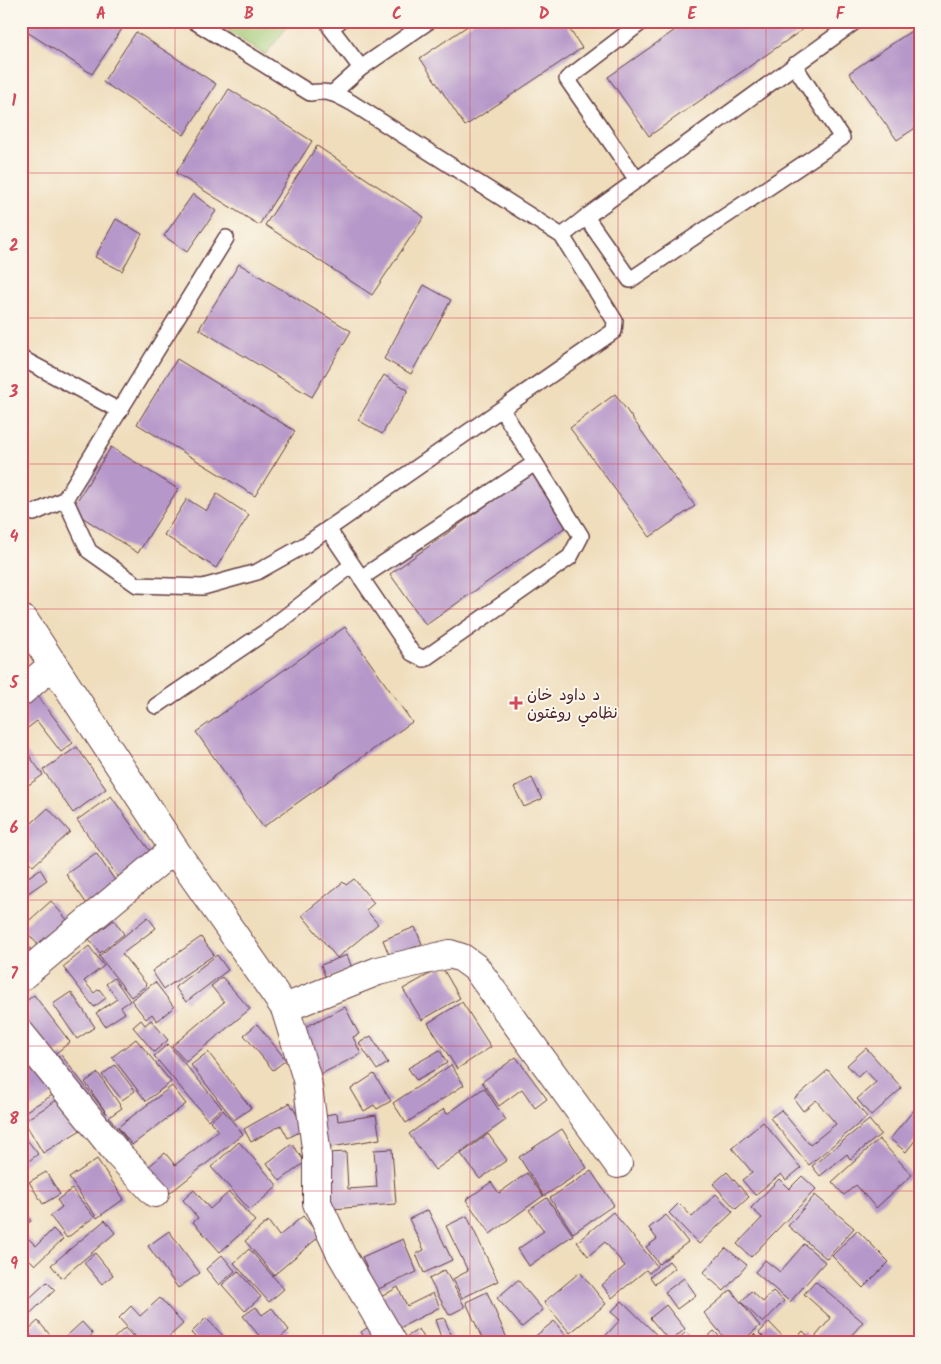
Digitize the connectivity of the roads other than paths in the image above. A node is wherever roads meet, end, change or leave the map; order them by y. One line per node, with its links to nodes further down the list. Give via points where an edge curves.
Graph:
1 (194, 21): 8 (lane, via 310,93)
2 (340, 21): 7 (lane, via 330,28)
3 (643, 21): 9 (lane, via 567,79)
4 (856, 21): 6 (lane)
5 (425, 22): 7 (lane)
6 (794, 65): 9 (lane); 10 (lane, via 842,138 630,280)
7 (362, 68): 8 (lane)
8 (333, 93): 11 (lane)
9 (636, 180): 10 (lane)
10 (586, 216): 11 (lane)
11 (562, 236): 14 (lane, via 615,321 614,331)
12 (226, 238): 15 (lane)
13 (21, 358): 15 (lane)
14 (502, 410): 16 (lane); 19 (lane)
15 (120, 411): 17 (lane)
16 (535, 463): 21 (lane); 21 (lane, via 581,536 570,557 424,659 412,653)
17 (66, 499): 18 (lane, via 34,513); 19 (lane, via 89,550 137,585 202,587 257,572)
18 (21, 510)
19 (328, 529): 20 (lane)
20 (352, 564): 21 (lane); 25 (lane, via 268,630)
21 (361, 578)
22 (21, 619): 23 (street)
23 (54, 664): 24 (street); 26 (street)
24 (21, 692)
25 (156, 706)
26 (174, 849): 27 (street); 28 (street)
27 (21, 977)
28 (285, 1008): 30 (street, via 378,971 450,954 462,958 476,968); 32 (street, via 307,1079 317,1156 318,1203 342,1254)
29 (21, 1034): 31 (street, via 118,1154)
30 (618, 1164)
31 (155, 1193)
32 (393, 1343)

